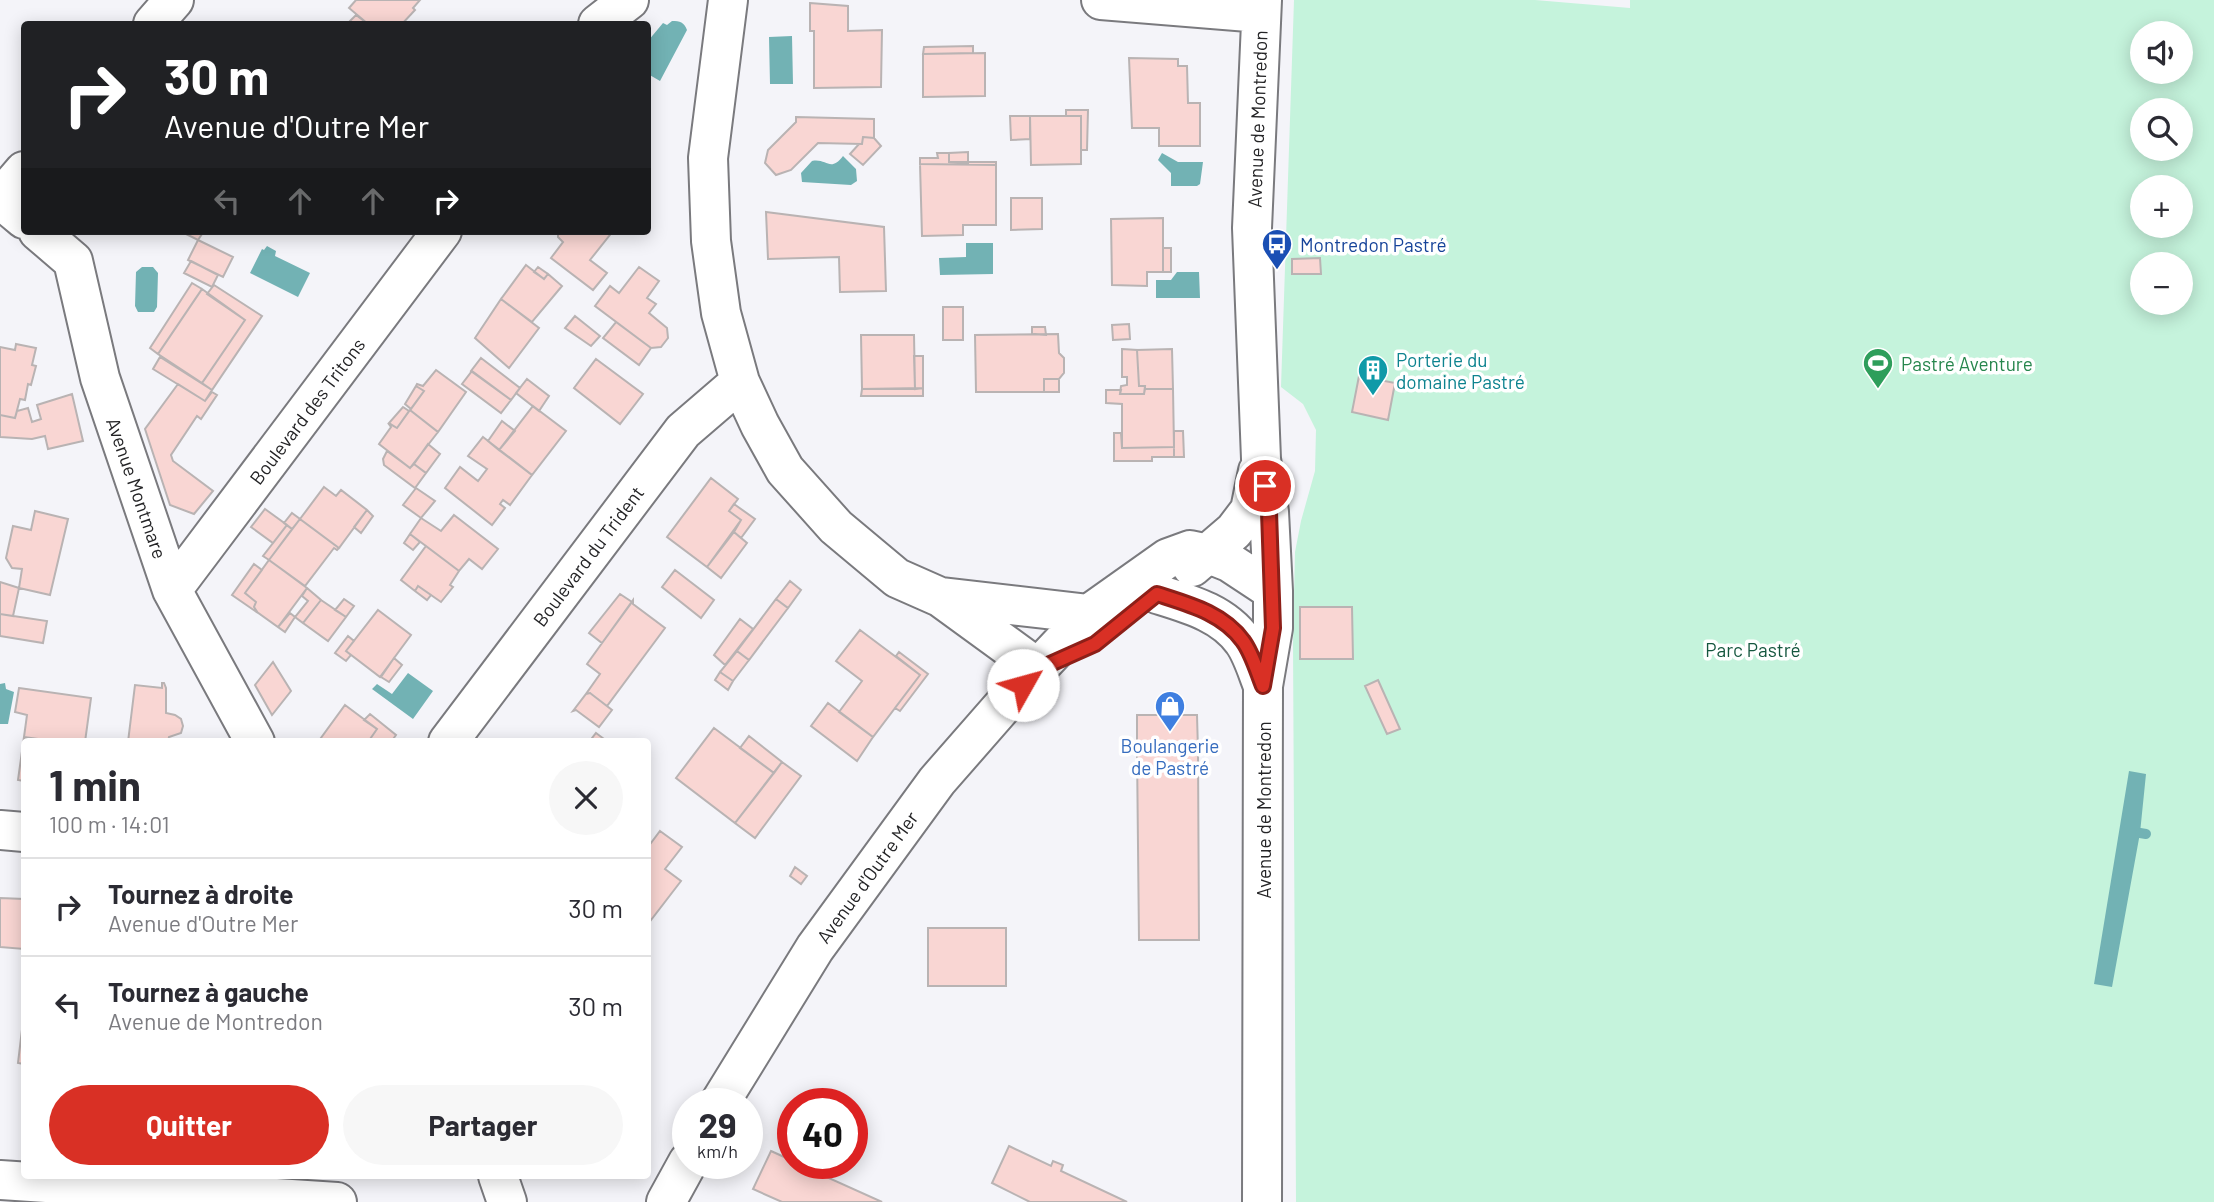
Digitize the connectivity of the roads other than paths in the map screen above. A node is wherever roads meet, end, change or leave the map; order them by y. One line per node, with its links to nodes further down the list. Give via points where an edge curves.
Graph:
1 (174, 0): 6 (street)
2 (629, 0): 7 (street)
3 (728, 0): 13 (street, via 708,158 719,301)
4 (1101, 0): 5 (street)
5 (1262, 7): 14 (street, Avenue de Montredon, via 1252,228)
6 (156, 21)
7 (602, 21)
8 (21, 174): 9 (street)
9 (0, 199): 10 (street)
10 (21, 216)
11 (43, 235): 16 (street, Avenue Montmare, via 73,261 100,378)
12 (439, 235): 16 (street, Boulevard des Tritons)
13 (740, 382): 19 (street, via 785,470 814,505 897,578); 24 (street, Boulevard du Trident, via 683,431)
14 (1261, 459): 15 (street, Avenue d'Outre Mer, via 1250,510); 17 (street, Avenue de Montredon)
15 (1209, 554): 17 (street, Avenue d'Outre Mer); 18 (street, Avenue d'Outre Mer); 20 (street, Avenue d'Outre Mer, via 1190,550 1168,558)
16 (172, 590): 23 (street, Avenue Montmare)
17 (1273, 591): 22 (street, Avenue de Montredon, via 1273,628)
18 (1157, 594): 21 (street, Avenue d'Outre Mer, via 1095,644); 22 (street, via 1225,621 1244,642)
19 (940, 597): 20 (street); 21 (street)
20 (1089, 614): 21 (street, Avenue d'Outre Mer)
21 (1039, 669): 27 (street, Avenue d'Outre Mer, via 937,781 815,948)
22 (1263, 686): 34 (street, Avenue de Montredon)
23 (253, 738)
24 (451, 738)
25 (0, 830): 26 (street)
26 (21, 832)
27 (729, 1088)
28 (499, 1179): 32 (street)
29 (679, 1179): 33 (street)
30 (0, 1180): 31 (street)
31 (337, 1202)
32 (507, 1202)
33 (666, 1202)
34 (1262, 1202)

